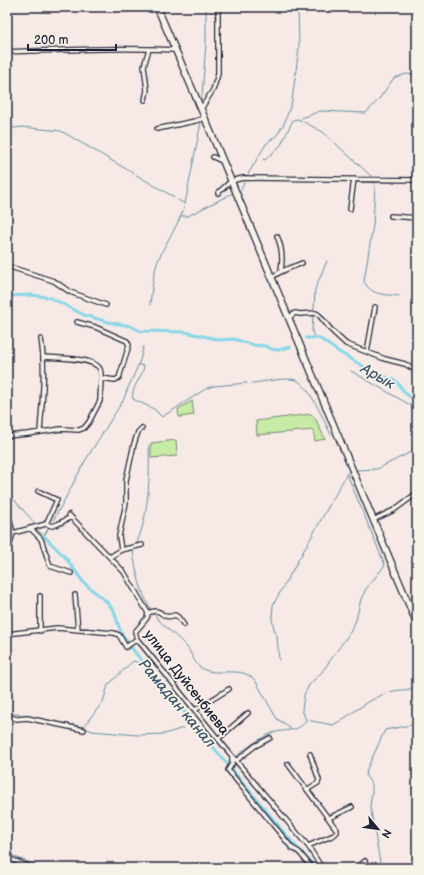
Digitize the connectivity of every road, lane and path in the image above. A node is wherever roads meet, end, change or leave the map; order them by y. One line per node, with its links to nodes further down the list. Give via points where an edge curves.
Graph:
1 (157, 7): 4 (highway)
2 (218, 7): 7 (street, via 218,74 213,90)
3 (149, 49): 4 (street); 5 (street); 6 (street, via 144,66 147,90)
4 (175, 50): 7 (highway)
5 (7, 52)
6 (145, 100)
7 (201, 109): 8 (highway)
8 (205, 118): 9 (street); 13 (highway)
9 (196, 121): 10 (street); 11 (street)
10 (194, 126)
11 (158, 128)
12 (213, 157): 13 (street)
13 (222, 161): 16 (highway)
14 (354, 179): 15 (street); 16 (street, via 243,178); 18 (street)
15 (417, 180)
16 (231, 181): 17 (street); 25 (highway)
17 (218, 193)
18 (350, 209)
19 (392, 216): 20 (street)
20 (417, 218)
21 (277, 236): 24 (street, via 281,244)
22 (302, 263): 24 (street)
23 (7, 266): 26 (street, via 57,282 70,292)
24 (281, 270): 25 (street)
25 (271, 278): 28 (highway)
26 (106, 305)
27 (374, 307): 31 (street)
28 (288, 318): 31 (street, via 296,313 316,313 342,341); 41 (highway)
29 (77, 322): 34 (street, via 95,327 129,345 119,378)
30 (41, 339): 32 (street)
31 (367, 352): 33 (street, via 405,364)
32 (43, 357): 34 (street, via 80,359 100,368); 36 (street)
33 (417, 371)
34 (101, 378): 36 (street, via 100,401 84,428)
35 (142, 428): 47 (street, via 134,444 126,480 126,504 119,536)
36 (40, 432): 37 (street)
37 (7, 436)
38 (38, 491): 42 (street, via 58,500)
39 (417, 493): 41 (street, via 394,510)
40 (7, 509): 44 (street)
41 (373, 520): 55 (highway)
42 (46, 524): 43 (street); 48 (street, улица Дуйсенбиева, via 52,526 70,516)
43 (30, 528): 44 (street); 49 (street, via 41,539 50,566)
44 (13, 533): 46 (street)
45 (142, 545): 47 (street)
46 (7, 548)
47 (121, 550): 48 (street)
48 (110, 556): 52 (street, улица Дуйсенбиева, via 124,572)
49 (71, 573)
50 (75, 595): 56 (street)
51 (40, 596): 57 (street)
52 (148, 613): 54 (street, via 155,610 169,618 176,615); 59 (street, улица Дуйсенбиева, via 148,618 135,632)
53 (7, 619): 58 (street)
54 (184, 624)
55 (417, 624)
56 (78, 630): 57 (street, via 57,628); 59 (street, via 114,633 126,647)
57 (40, 631): 58 (street)
58 (7, 634)
59 (137, 639): 61 (street, улица Дуйсенбиева)
60 (229, 689): 61 (street)
61 (195, 710): 66 (street, улица Дуйсенбиева)
62 (248, 713): 66 (street)
63 (7, 716): 64 (street)
64 (84, 730)
65 (270, 738): 69 (street)
66 (218, 739): 68 (street, улица Дуйсенбиева)
67 (310, 754): 71 (street, via 319,780)
68 (232, 756): 69 (street, улица Дуйсенбиева); 78 (street, via 232,764 228,770 292,848 299,852)
69 (236, 761): 74 (street, улица Дуйсенбиева)
70 (288, 764): 71 (street)
71 (308, 790): 73 (street)
72 (352, 807): 73 (street)
73 (329, 818): 74 (street, via 337,832)
74 (308, 846): 79 (street, улица Дуйсенбиева)
75 (7, 858): 77 (street)
76 (365, 862): 80 (street)
77 (28, 866)
78 (312, 868)
79 (322, 868)
80 (357, 868)

